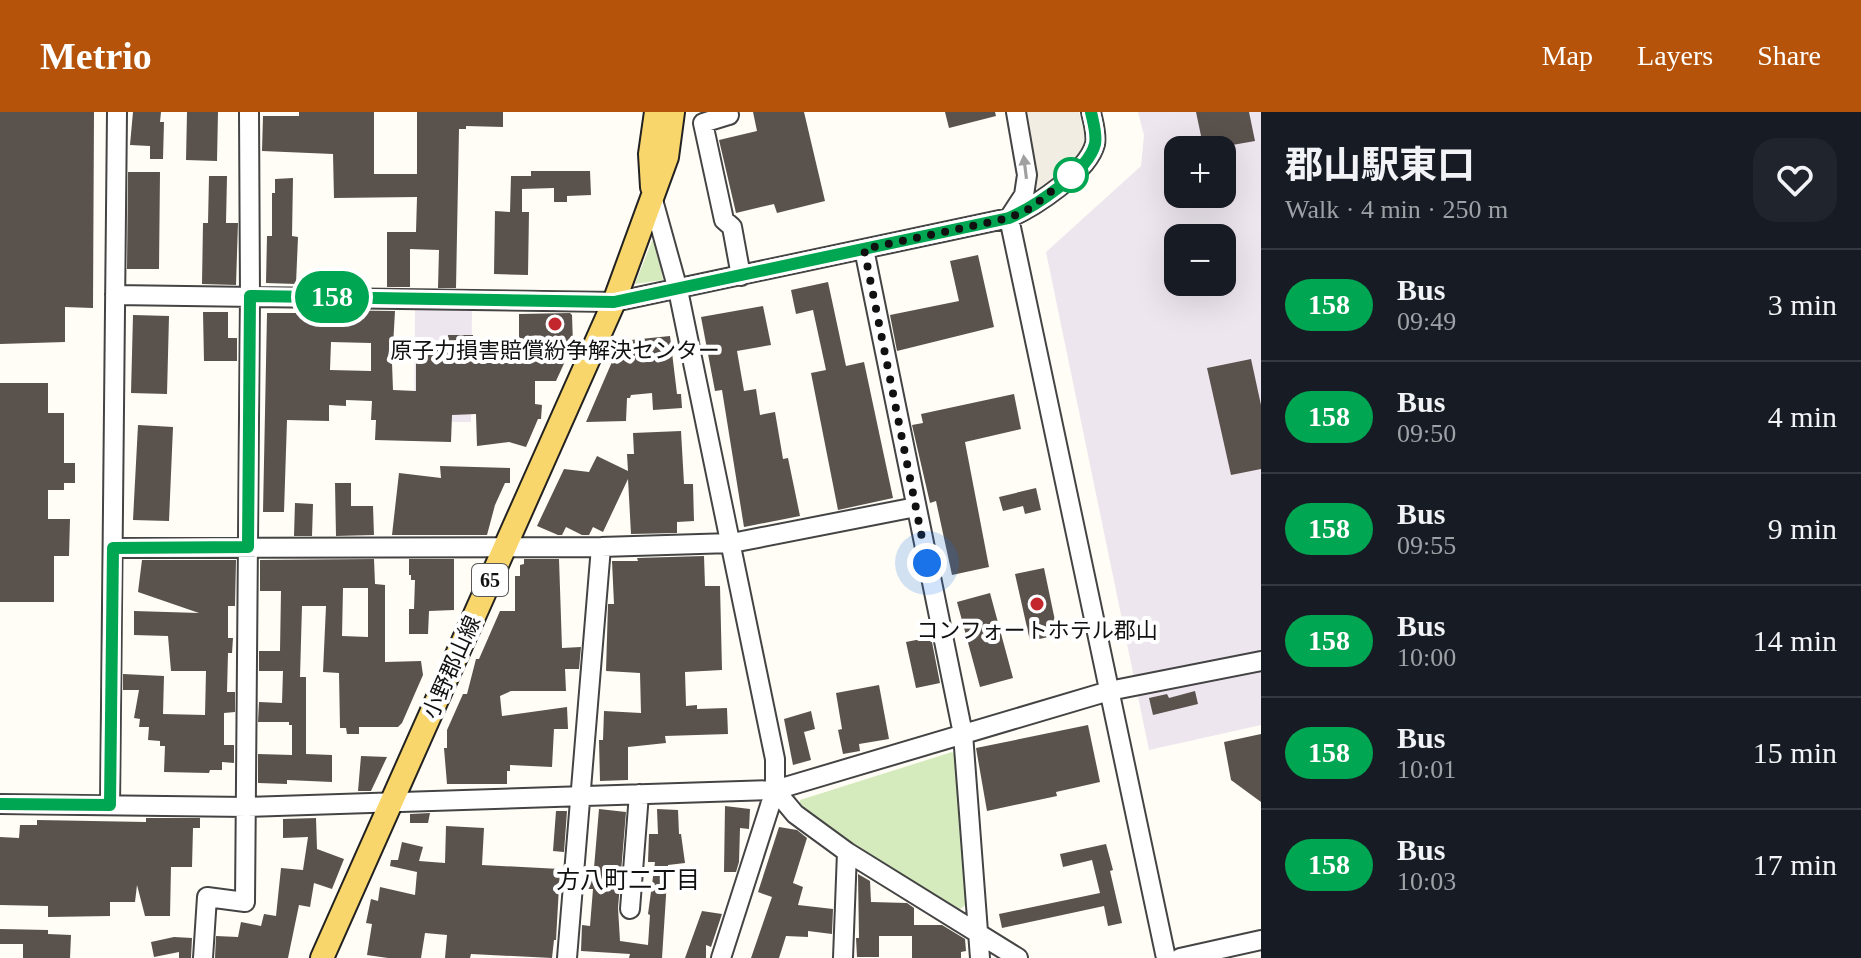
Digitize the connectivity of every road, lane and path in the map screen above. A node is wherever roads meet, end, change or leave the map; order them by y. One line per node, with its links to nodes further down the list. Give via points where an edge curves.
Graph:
1 (117, 112): 13 (street)
2 (249, 112): 14 (street)
3 (656, 112): 8 (main road, 小野郡山線 / 65, via 650,154)
4 (673, 112): 8 (main road, 小野郡山線 / 65, via 667,157)
5 (728, 112): 11 (street, via 703,123)
6 (1016, 112): 9 (street, one-way to 6, via 1024,195 1027,175)
7 (1091, 112): 9 (street, via 1096,138 1090,155 1043,200)
8 (653, 200): 12 (street); 15 (main road, 小野郡山線 / 65)
9 (1009, 218): 10 (street); 23 (street)
10 (864, 249): 11 (street); 16 (street)
11 (741, 276): 12 (street)
12 (678, 290): 15 (street); 17 (street)
13 (115, 295): 14 (street); 21 (street)
14 (250, 296): 15 (street); 18 (street)
15 (614, 302): 19 (main road, 小野郡山線 / 65)
16 (916, 507): 17 (street); 24 (street)
17 (732, 543): 20 (street); 25 (street, via 775,759)
18 (248, 547): 19 (street); 21 (street); 31 (street)
19 (505, 547): 20 (street); 28 (main road, 小野郡山線 / 65)
20 (601, 547): 27 (street)
21 (113, 548): 30 (street)
22 (1261, 661): 23 (street)
23 (1109, 691): 24 (street); 43 (street)
24 (963, 734): 25 (street); 34 (street)
25 (775, 790): 26 (street); 32 (street, via 795,814); 39 (street)
26 (639, 794): 27 (street); 33 (street)
27 (580, 795): 28 (street); 38 (street)
28 (390, 803): 31 (street); 37 (main road, 小野郡山線 / 65)
29 (0, 804): 30 (street)
30 (110, 805): 31 (street)
31 (247, 807): 36 (street, via 245,902 207,897)
32 (847, 852): 34 (street); 40 (street)
33 (630, 909)
34 (979, 934): 41 (street); 42 (street)
35 (1261, 940): 44 (street)
36 (203, 958)
37 (322, 958)
38 (567, 958)
39 (721, 958)
40 (843, 958)
41 (980, 958)
42 (1018, 958)
43 (1166, 958)
44 (1180, 958)

